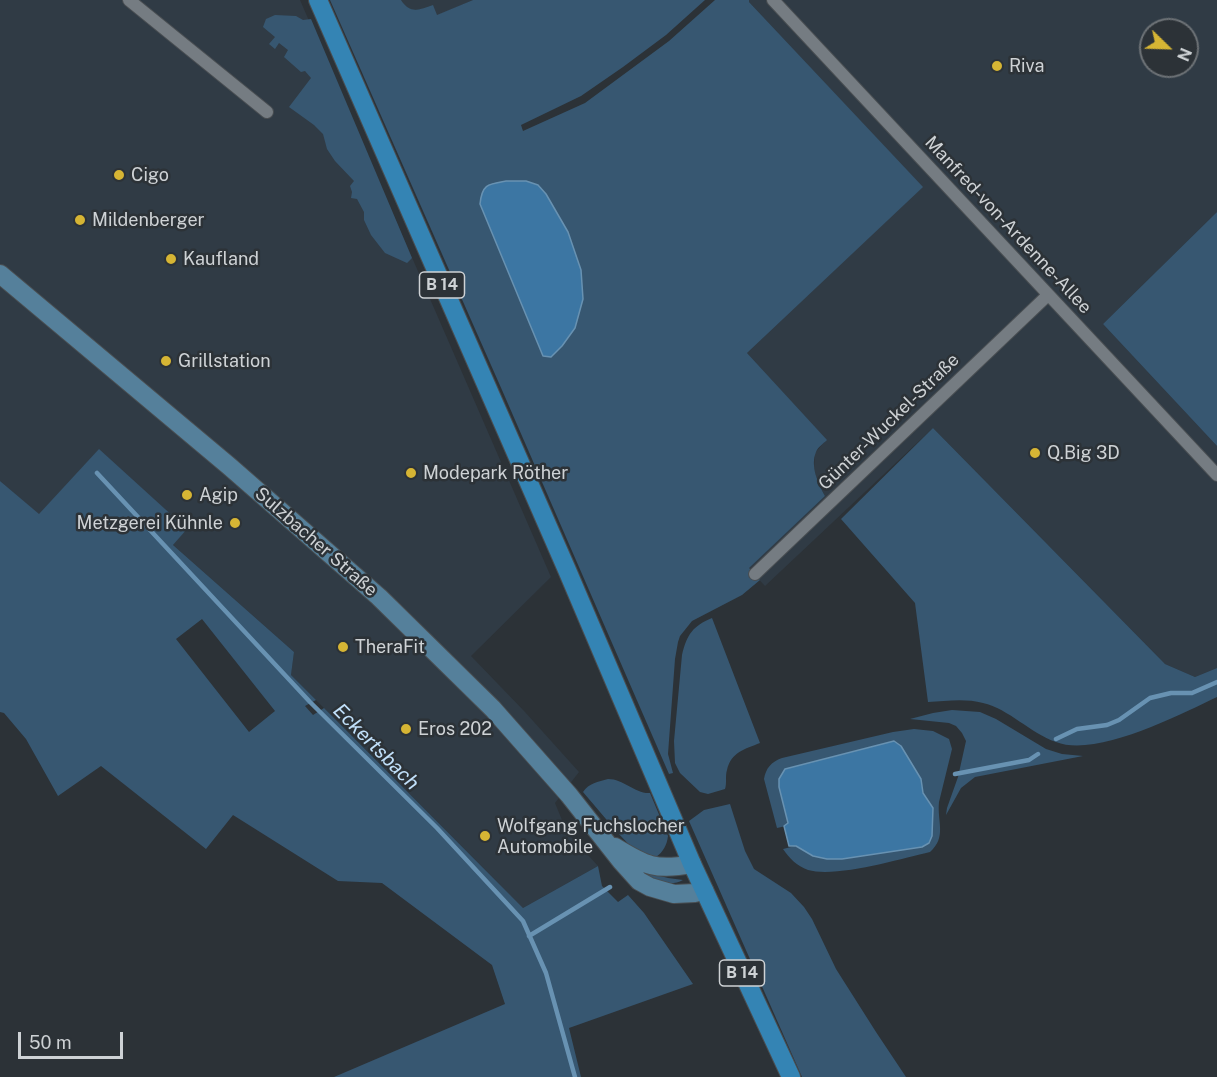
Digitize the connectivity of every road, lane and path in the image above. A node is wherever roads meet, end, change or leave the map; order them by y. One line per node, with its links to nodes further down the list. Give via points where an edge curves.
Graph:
1 (129, 0): 4 (street)
2 (318, 0): 10 (main road, B 14)
3 (773, 0): 6 (street, Manfred-von-Ardenne-Allee)
4 (267, 112)
5 (0, 274): 9 (street, Sulzbacher Straße, via 379,597 493,709)
6 (1048, 295): 7 (street, Manfred-von-Ardenne-Allee); 8 (street, Günter-Wuckel-Straße)
7 (1217, 475)
8 (755, 574)
9 (603, 840): 10 (street, via 649,865); 11 (street, Sulzbacher Straße, via 632,874 650,887 674,894)
10 (692, 864): 11 (main road, B 14)
11 (704, 890): 12 (main road, B 14)
12 (791, 1077)

